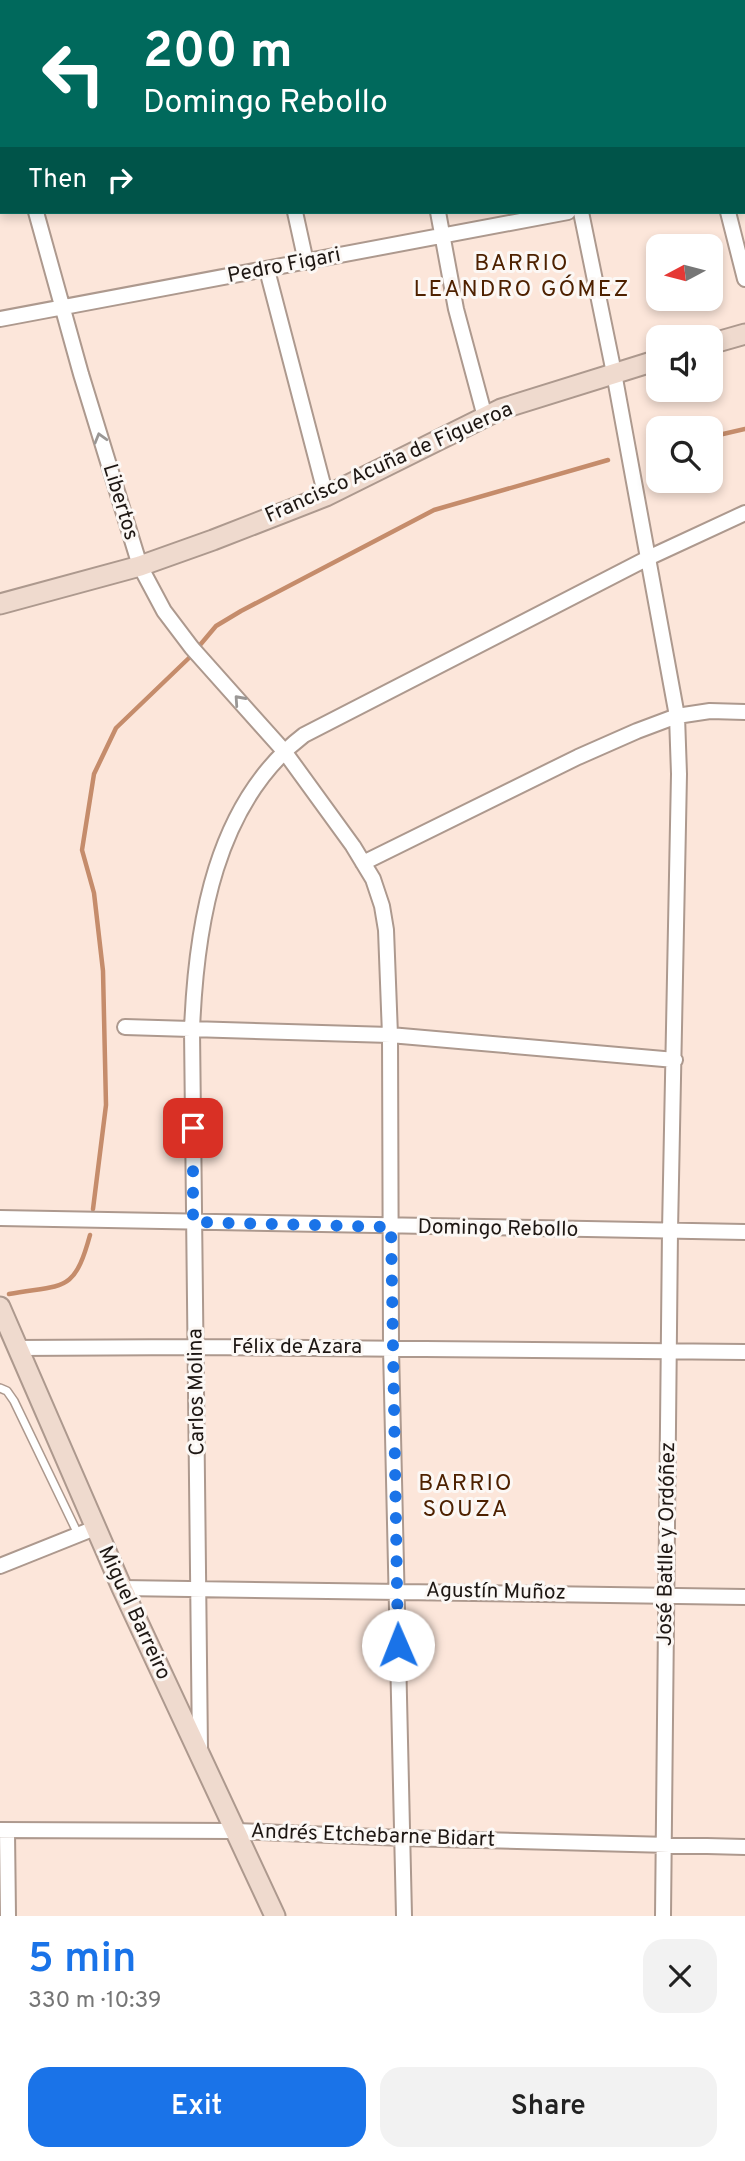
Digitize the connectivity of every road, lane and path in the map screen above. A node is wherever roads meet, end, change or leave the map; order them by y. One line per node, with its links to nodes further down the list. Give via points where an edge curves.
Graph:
1 (37, 214): 11 (street, Libertos)
2 (295, 214): 8 (street)
3 (438, 214): 7 (street)
4 (558, 214): 7 (street, Pedro Figari)
5 (581, 214): 16 (street, José Batlle y Ordóñez)
6 (729, 214): 10 (street)
7 (442, 236): 8 (street, Pedro Figari); 17 (street)
8 (306, 262): 9 (street, Pedro Figari)
9 (267, 270): 11 (street, Pedro Figari); 18 (street)
10 (745, 279)
11 (64, 309): 12 (street, Pedro Figari); 21 (street, Libertos, one-way to 11)
12 (0, 319)
13 (745, 334): 14 (street)
14 (723, 340)
15 (646, 364): 16 (street, Francisco Acuña de Figueroa)
16 (614, 373): 17 (street, Francisco Acuña de Figueroa); 20 (street, José Batlle y Ordóñez)
17 (485, 417): 18 (street, Francisco Acuña de Figueroa)
18 (326, 496): 21 (street, Francisco Acuña de Figueroa)
19 (745, 513): 20 (street, Carlos Molina)
20 (648, 558): 24 (street, José Batlle y Ordóñez); 25 (street, Carlos Molina, via 304,735)
21 (140, 566): 22 (street, Francisco Acuña de Figueroa); 25 (street, Libertos, one-way to 21, via 185,639)
22 (0, 604)
23 (745, 712): 24 (street)
24 (677, 716): 26 (street, via 578,757); 30 (street, José Batlle y Ordóñez)
25 (284, 751): 26 (street, Libertos); 28 (street, Carlos Molina, via 246,801 228,835 200,935)
26 (363, 863): 29 (street, Libertos, via 373,879 386,930)
27 (125, 1027): 28 (street)
28 (192, 1030): 29 (street); 32 (street, Carlos Molina)
29 (390, 1035): 30 (street); 33 (street, Libertos)
30 (675, 1060): 34 (street, José Batlle y Ordóñez)
31 (0, 1218): 32 (street, Domingo Rebollo)
32 (193, 1222): 33 (street, Domingo Rebollo); 37 (street, Carlos Molina)
33 (391, 1227): 34 (street, Domingo Rebollo); 39 (street, Libertos)
34 (670, 1231): 35 (street, Domingo Rebollo); 40 (street, José Batlle y Ordóñez)
35 (745, 1232)
36 (0, 1307): 38 (street, Miguel Barreiro)
37 (197, 1347): 38 (street, Félix de Azara); 39 (street, Félix de Azara); 46 (street, Carlos Molina)
38 (16, 1348): 43 (street, Miguel Barreiro)
39 (391, 1348): 40 (street, Félix de Azara); 47 (street, Libertos)
40 (669, 1352): 41 (street, Félix de Azara); 48 (street, José Batlle y Ordóñez)
41 (745, 1352)
42 (0, 1388): 43 (lane, via 14,1401)
43 (87, 1532): 44 (street); 45 (street, Miguel Barreiro)
44 (0, 1566)
45 (122, 1588): 46 (street, Agustín Muñoz); 50 (street, Miguel Barreiro)
46 (199, 1589): 47 (street, Agustín Muñoz); 50 (street, Carlos Molina)
47 (397, 1590): 48 (street, Agustín Muñoz); 53 (street, Libertos)
48 (667, 1595): 49 (street, Agustín Muñoz); 54 (street, José Batlle y Ordóñez)
49 (745, 1597)
50 (200, 1755): 52 (street, Miguel Barreiro)
51 (4, 1830): 52 (street, Andrés Etchebarne Bidart); 56 (street)
52 (235, 1831): 53 (street, Andrés Etchebarne Bidart); 57 (street, Miguel Barreiro)
53 (402, 1838): 54 (street, Andrés Etchebarne Bidart); 58 (street, Libertos)
54 (663, 1845): 55 (street, Andrés Etchebarne Bidart); 59 (street, José Batlle y Ordóñez)
55 (745, 1847)
56 (8, 1916)
57 (275, 1916)
58 (404, 1916)
59 (663, 1916)

